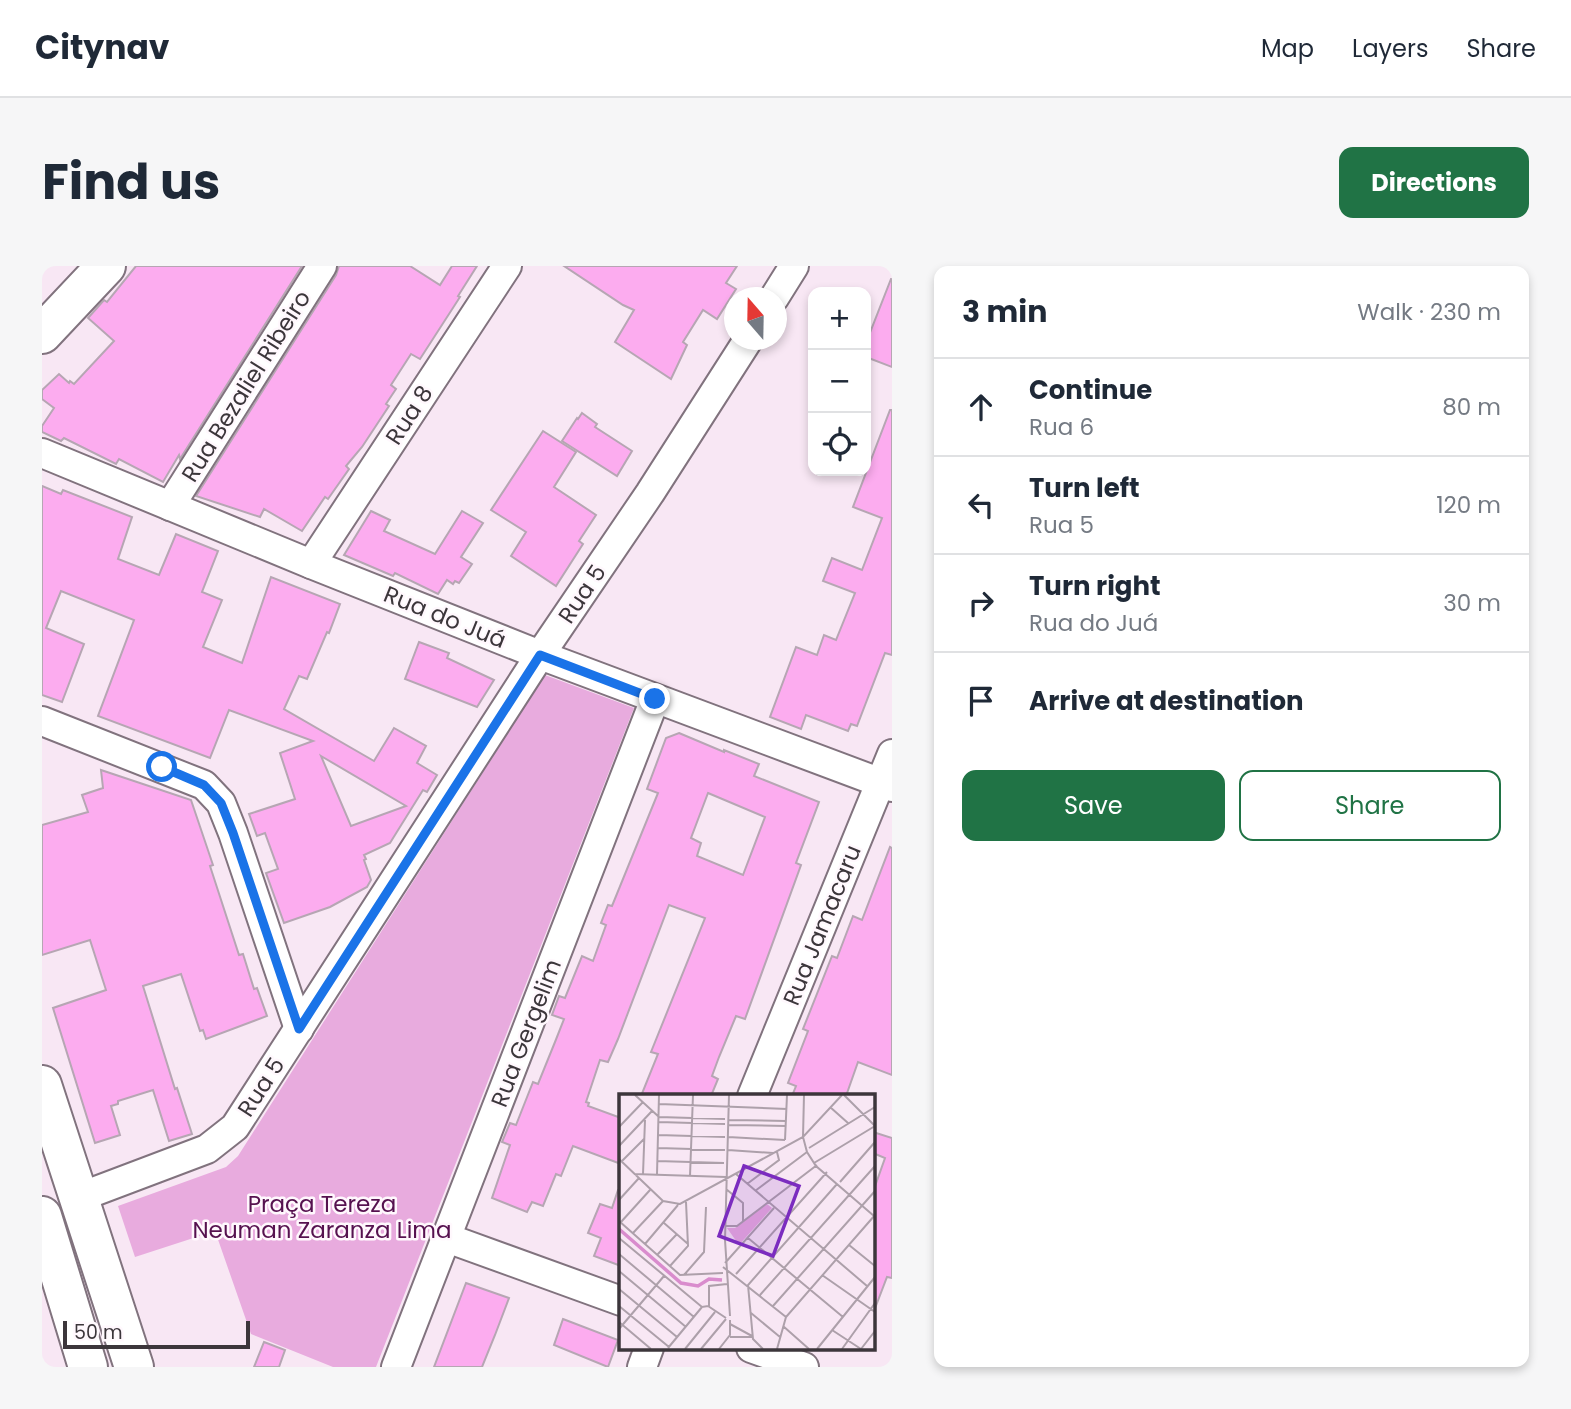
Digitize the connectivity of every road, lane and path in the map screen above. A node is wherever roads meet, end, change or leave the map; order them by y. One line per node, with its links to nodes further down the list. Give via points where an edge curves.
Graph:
1 (106, 266): 6 (main road)
2 (322, 266): 9 (street, Rua Bezaliel Ribeiro)
3 (507, 266): 10 (street, Rua 8)
4 (794, 266): 5 (street)
5 (781, 287)
6 (42, 334)
7 (742, 350): 11 (street, Rua 5)
8 (42, 453): 9 (street, Rua do Juá)
9 (170, 506): 10 (street, Rua do Juá)
10 (312, 564): 11 (street, Rua do Juá)
11 (540, 655): 12 (street, Rua do Juá); 16 (street, Rua 5)
12 (655, 699): 15 (street, Rua do Juá); 21 (street, Rua Gergelim)
13 (42, 721): 16 (street, via 204,785 221,803)
14 (892, 754): 15 (street, Rua Jamacaru)
15 (886, 785): 18 (street, Rua Jamacaru)
16 (299, 1029): 19 (street, Rua 5, via 235,1127 207,1149)
17 (42, 1085): 19 (main road)
18 (753, 1094)
19 (80, 1197): 26 (main road)
20 (42, 1216): 25 (main road)
21 (447, 1238): 22 (street); 27 (street, Rua Gergelim)
22 (619, 1300)
23 (648, 1350): 28 (street)
24 (757, 1350): 29 (street)
25 (88, 1367)
26 (134, 1367)
27 (396, 1367)
28 (642, 1367)
29 (804, 1367)

